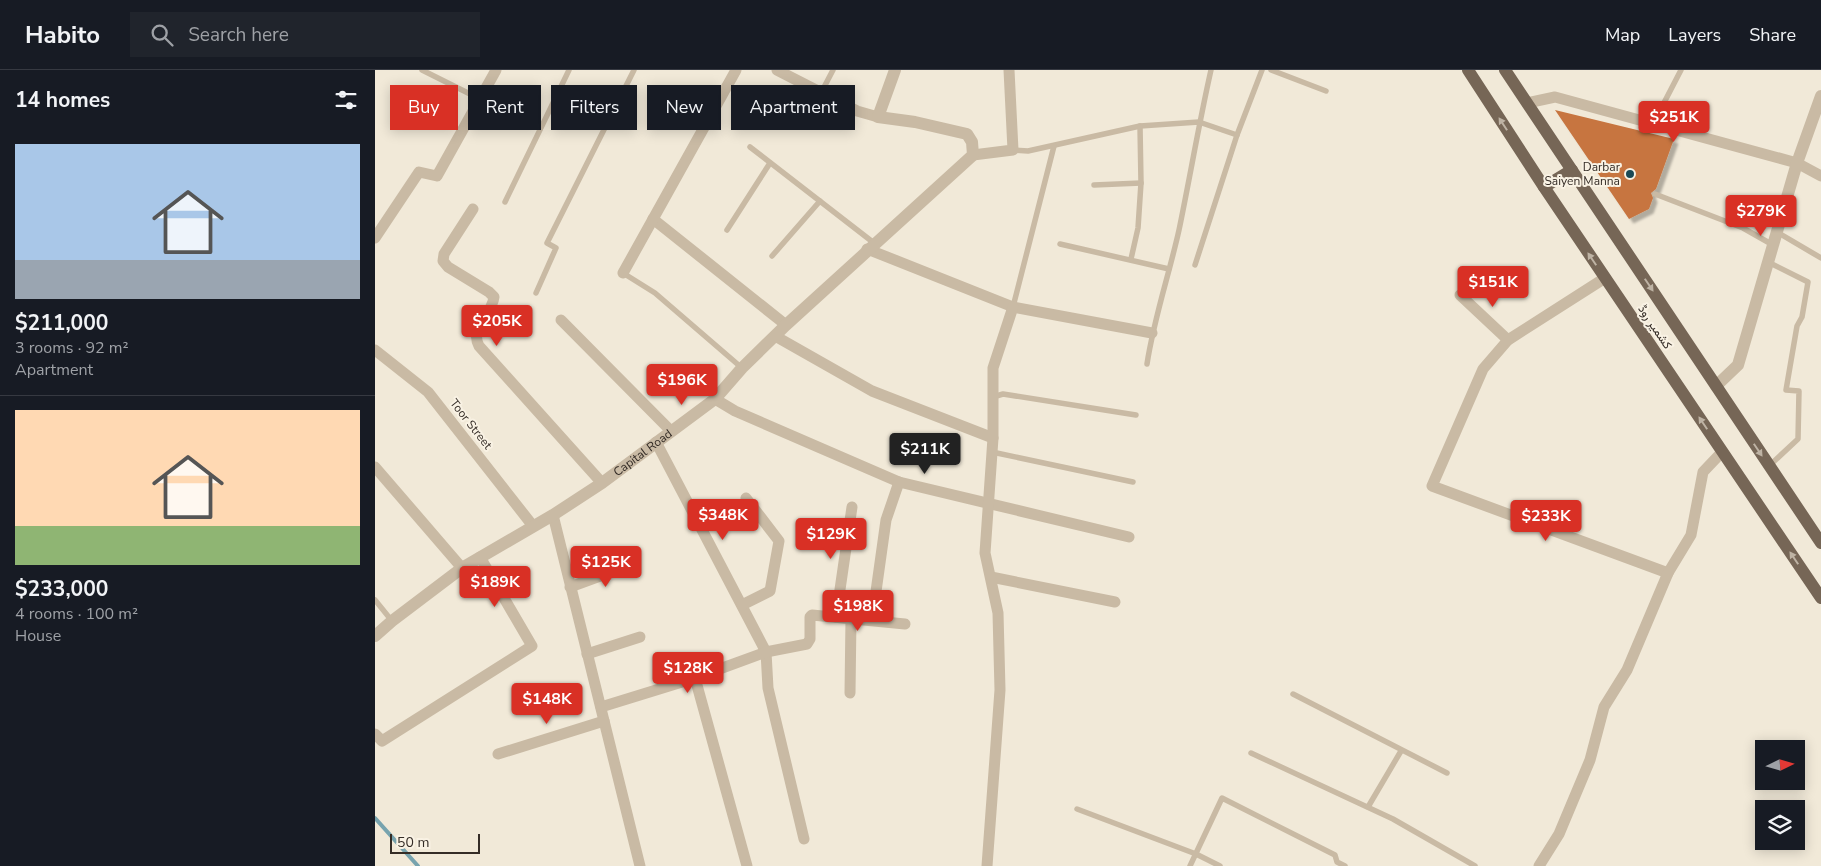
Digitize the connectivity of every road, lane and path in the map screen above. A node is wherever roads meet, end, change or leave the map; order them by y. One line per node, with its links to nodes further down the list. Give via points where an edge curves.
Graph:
1 (422, 70): 20 (lane)
2 (496, 70): 16 (street)
3 (569, 70): 43 (lane)
4 (634, 70): 60 (lane, via 547,243 556,248)
5 (736, 70): 45 (street)
6 (777, 70): 17 (street)
7 (833, 70): 18 (lane)
8 (895, 70): 24 (street)
9 (1009, 70): 32 (street)
10 (1211, 70): 26 (lane)
11 (1263, 70): 29 (lane)
12 (1271, 70): 19 (lane)
13 (1468, 70): 40 (main road, کشمیر روڈ, one-way to 13)
14 (1505, 70): 22 (main road, کشمیر روڈ)
15 (1681, 70): 27 (lane)
16 (488, 85)
17 (806, 85)
18 (825, 85)
19 (1327, 91)
20 (468, 93)
21 (1821, 96): 35 (street)
22 (1527, 103): 27 (street, via 1555,97); 36 (main road, کشمیر روڈ)
23 (855, 110): 24 (street)
24 (878, 117): 33 (street, via 967,134 972,142)
25 (468, 120): 48 (street, via 437,176 419,172)
26 (1199, 122): 28 (lane); 29 (lane); 57 (lane)
27 (1653, 124): 35 (street)
28 (1140, 126): 30 (lane); 38 (lane)
29 (1237, 135): 56 (lane)
30 (1054, 146): 32 (lane); 62 (lane)
31 (750, 147): 34 (lane)
32 (1013, 150): 33 (street)
33 (973, 155): 51 (street, Capital Road)
34 (770, 163): 42 (lane); 46 (lane)
35 (1797, 163): 37 (street); 47 (street)
36 (1572, 170): 40 (main road); 71 (main road, کشمیر روڈ, one-way to 71)
37 (1821, 176)
38 (1141, 183): 39 (lane); 54 (lane, via 1138,228)
39 (1094, 185)
40 (1544, 187): 59 (main road, کشمیر روڈ, one-way to 40)
41 (1655, 194): 50 (lane, via 1743,228)
42 (820, 201): 51 (lane); 52 (lane)
43 (505, 202)
44 (473, 209): 84 (street, via 444,254 443,261 494,297 475,340)
45 (653, 220): 58 (street); 64 (street)
46 (727, 230)
47 (1777, 232): 50 (street); 53 (lane)
48 (375, 238)
49 (1060, 244): 54 (lane)
50 (1773, 245): 55 (street)
51 (871, 246): 62 (street); 64 (street, Capital Road)
52 (772, 256)
53 (1821, 258)
54 (1131, 260): 57 (lane)
55 (1768, 262): 71 (street, via 1739,364); 80 (lane, via 1808,282 1786,390 1799,391 1798,439)
56 (1195, 265)
57 (1169, 268): 65 (lane)
58 (623, 272): 70 (lane, via 655,293)
59 (1605, 278): 67 (street); 79 (main road, کشمیر روڈ, one-way to 59)
60 (535, 293)
61 (1460, 295): 67 (street)
62 (1013, 307): 65 (street); 72 (street, via 993,368)
63 (561, 320): 75 (street)
64 (786, 325): 66 (street, Capital Road)
65 (1152, 333): 69 (lane)
66 (775, 336): 70 (street, Capital Road); 76 (street, via 871,391)
67 (1508, 340): 95 (street, via 1483,369 1432,486)
68 (375, 350): 89 (street, Toor Street, via 428,392)
69 (1147, 364)
70 (742, 368): 73 (street, Capital Road)
71 (1715, 386): 80 (main road, کشمیر روڈ, one-way to 80)
72 (993, 397): 74 (lane, via 1003,394); 76 (street)
73 (715, 399): 75 (street, Capital Road); 82 (street, via 735,411)
74 (1136, 415)
75 (671, 431): 77 (street, Capital Road)
76 (993, 438): 78 (street)
77 (656, 442): 84 (street, Capital Road); 101 (street)
78 (992, 452): 83 (lane); 86 (street)
79 (1722, 452): 95 (street, via 1703,472 1691,535); 98 (main road, کشمیر روڈ, one-way to 79)
80 (1769, 466): 91 (main road, کشمیر روڈ)
81 (375, 467): 94 (street)
82 (899, 482): 86 (street); 104 (street, via 886,520)
83 (1133, 482)
84 (602, 483): 88 (street, Capital Road)
85 (746, 498): 101 (street, via 779,541 770,591)
86 (989, 503): 90 (street); 96 (street, via 985,553)
87 (852, 507): 102 (street)
88 (553, 515): 89 (street, Capital Road); 97 (street)
89 (533, 526): 92 (street, Capital Road)
90 (1129, 537)
91 (1821, 543)
92 (480, 557): 94 (street, Capital Road); 116 (street, via 532,646 382,741)
93 (633, 564): 97 (street)
94 (461, 568): 105 (street, Capital Road)
95 (1669, 573): 132 (street, via 1627,670 1604,707 1590,760 1559,834)
96 (991, 577): 100 (street); 127 (street, via 998,613 1000,690)
97 (571, 587): 110 (street)
98 (1821, 598)
99 (375, 600): 105 (lane)
100 (1115, 602)
101 (742, 605): 109 (street)
102 (836, 617): 103 (street); 109 (street, via 812,615 807,644)
103 (851, 618): 104 (street); 112 (street)
104 (872, 620): 106 (street)
105 (392, 621): 107 (street, Capital Road)
106 (905, 624)
107 (375, 636)
108 (639, 637): 110 (street)
109 (766, 652): 111 (street); 123 (street, via 768,688)
110 (587, 654): 114 (street)
111 (695, 678): 114 (street); 126 (street)
112 (850, 692)
113 (1293, 694): 117 (lane)
114 (601, 707): 115 (street)
115 (604, 720): 119 (street); 125 (street)
116 (375, 734)
117 (1401, 751): 120 (lane); 121 (lane)
118 (1251, 753): 121 (lane)
119 (498, 754)
120 (1447, 773)
121 (1368, 807): 131 (lane)
122 (1077, 809): 124 (lane)
123 (804, 839)
124 (1196, 854): 128 (lane); 129 (lane); 130 (lane, via 1222,798 1335,855 1337,862)
125 (640, 866)
126 (747, 866)
127 (987, 866)
128 (1190, 866)
129 (1221, 866)
130 (1345, 866)
131 (1475, 866)
132 (1539, 866)

